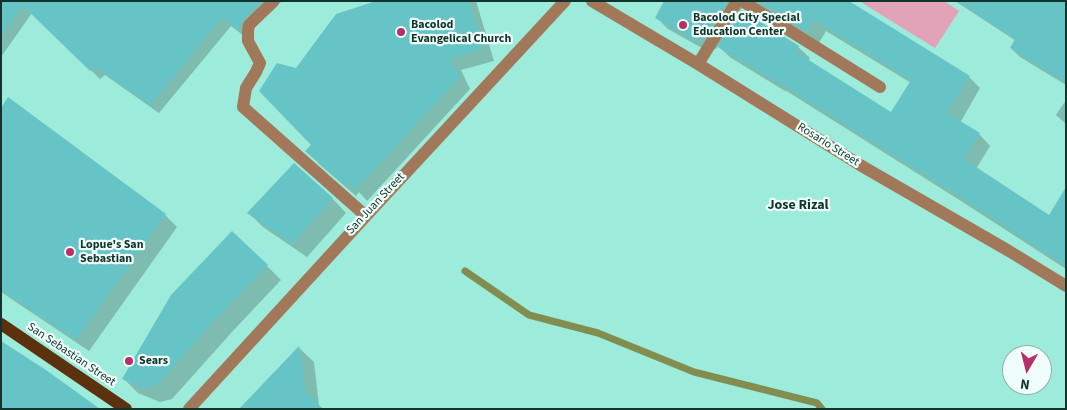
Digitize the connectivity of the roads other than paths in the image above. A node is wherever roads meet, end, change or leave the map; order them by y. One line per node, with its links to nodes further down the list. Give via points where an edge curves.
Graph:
1 (274, 1): 8 (street, via 249,25 248,41 260,63 246,88 243,107)
2 (565, 1): 8 (street, San Juan Street)
3 (592, 1): 6 (street, Rosario Street)
4 (737, 1): 6 (street)
5 (742, 1): 7 (street)
6 (698, 64): 9 (street, Rosario Street, via 860,165)
7 (880, 87)
8 (366, 216): 12 (street, San Juan Street)
9 (1066, 286)
10 (1, 324): 11 (main road, San Sebastian Street)
11 (126, 409)
12 (189, 409)

